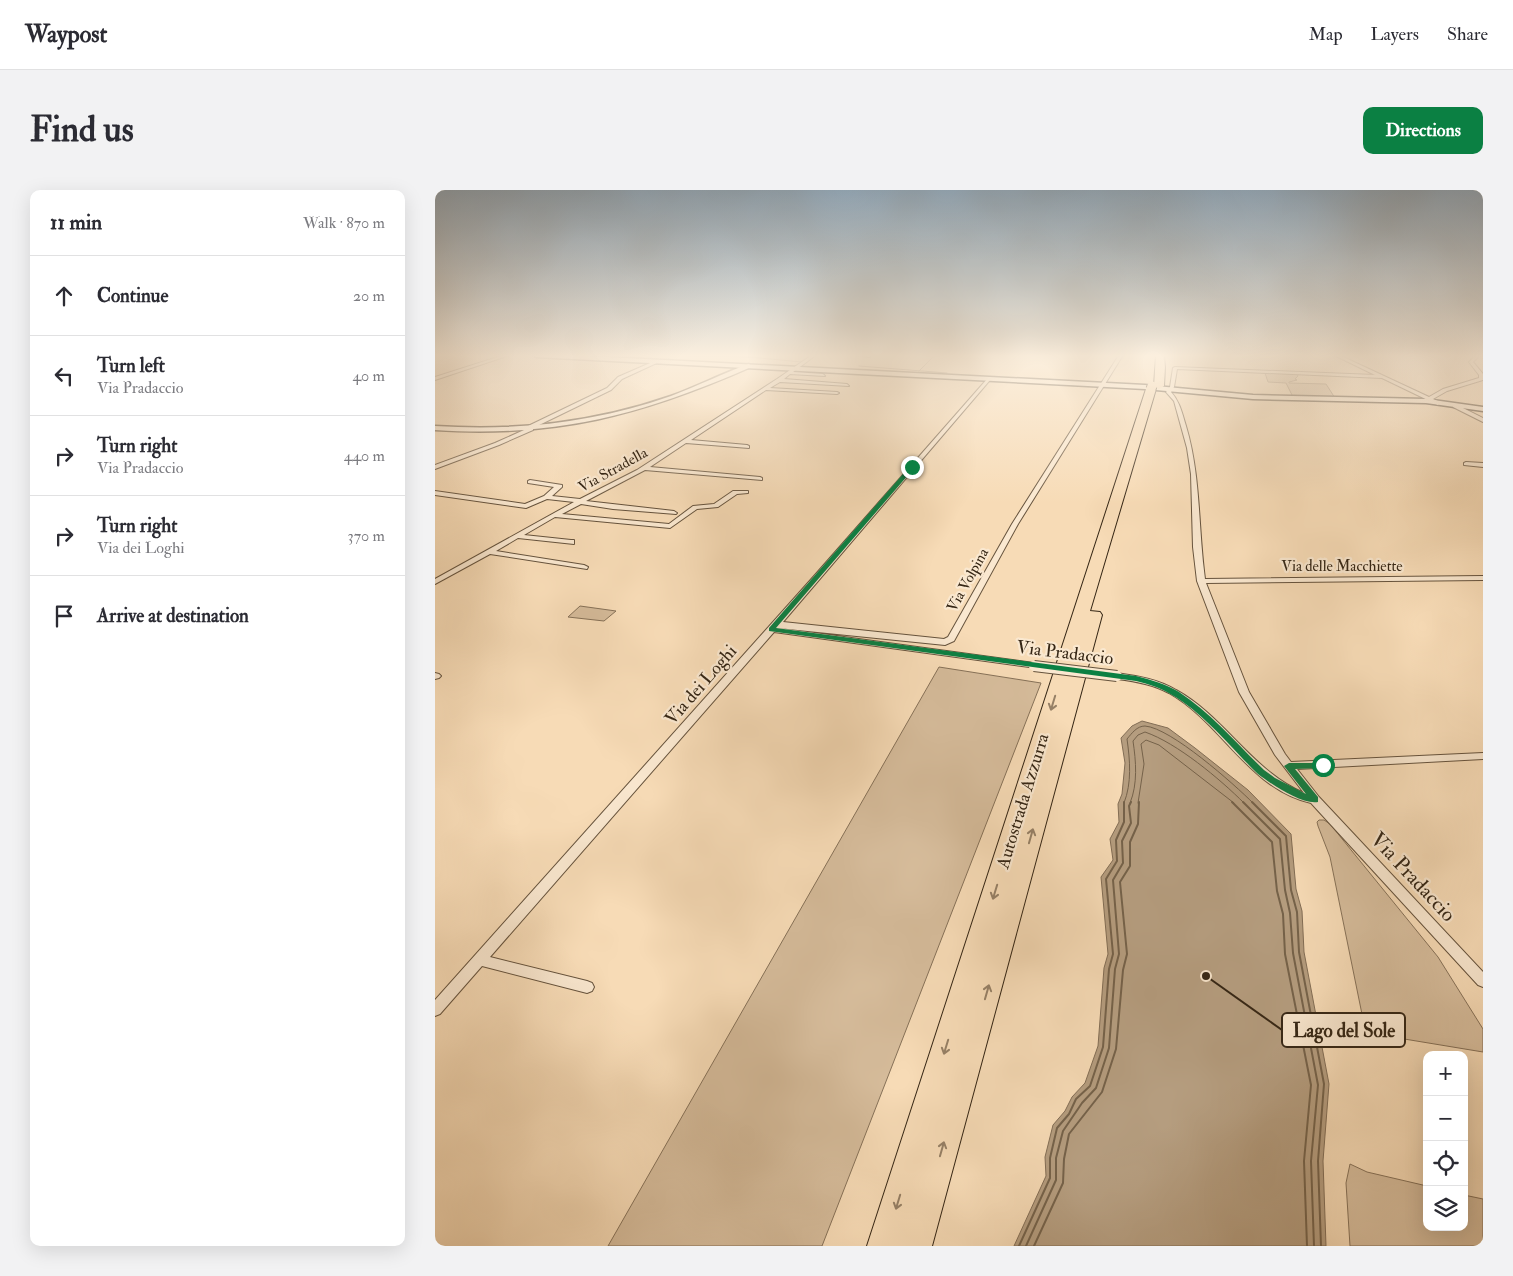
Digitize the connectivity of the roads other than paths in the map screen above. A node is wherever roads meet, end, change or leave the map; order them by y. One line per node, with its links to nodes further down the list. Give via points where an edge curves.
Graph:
1 (577, 404): 14 (street)
2 (654, 404): 14 (street, via 597,420)
3 (742, 404): 15 (street, Via Stradella)
4 (966, 404): 36 (street, Via dei Loghi)
5 (1089, 404): 36 (street, Via Volpina, via 1015,524 951,639 945,642)
6 (1153, 404): 44 (highway, Autostrada Azzurra, one-way to 44)
7 (1153, 404): 45 (highway, Autostrada Azzurra, one-way to 7)
8 (1177, 404): 34 (street, Via Pradaccio, via 1194,474)
9 (1449, 404): 10 (main road)
10 (1455, 406): 11 (main road); 12 (street)
11 (1483, 409)
12 (1483, 420)
13 (435, 428): 14 (street, via 480,432)
14 (528, 429): 19 (street)
15 (684, 442): 16 (street); 20 (street, Via Stradella)
16 (747, 447)
17 (1466, 464): 18 (street)
18 (1483, 465)
19 (435, 467)
20 (644, 468): 21 (street); 26 (street, Via Stradella)
21 (760, 478)
22 (530, 482): 25 (street, via 560,486)
23 (747, 492): 28 (street, via 735,492 716,506 695,507 670,526)
24 (437, 494): 25 (street, via 526,506)
25 (547, 496): 26 (street)
26 (581, 502): 27 (street, via 613,508); 28 (street, Via Stradella)
27 (674, 512)
28 (554, 515): 29 (street, Via Stradella)
29 (518, 536): 30 (street); 31 (street, Via Stradella)
30 (571, 542)
31 (489, 552): 32 (street); 35 (street, Via Stradella)
32 (584, 567)
33 (1483, 578): 34 (street, Via delle Macchiette)
34 (1201, 580): 38 (street, Via Pradaccio, via 1244,692)
35 (435, 582)
36 (774, 627): 39 (street, Via Pradaccio, bridge, via 1136,678 1159,685 1201,713 1261,772); 40 (street, Via dei Loghi)
37 (1483, 756): 38 (street)
38 (1289, 766): 39 (street, Via Pradaccio)
39 (1315, 800): 41 (street, Via Pradaccio)
40 (479, 960): 42 (street); 43 (street, Via dei Loghi)
41 (1483, 981)
42 (587, 987)
43 (435, 1010)
44 (884, 1246)
45 (915, 1246)

